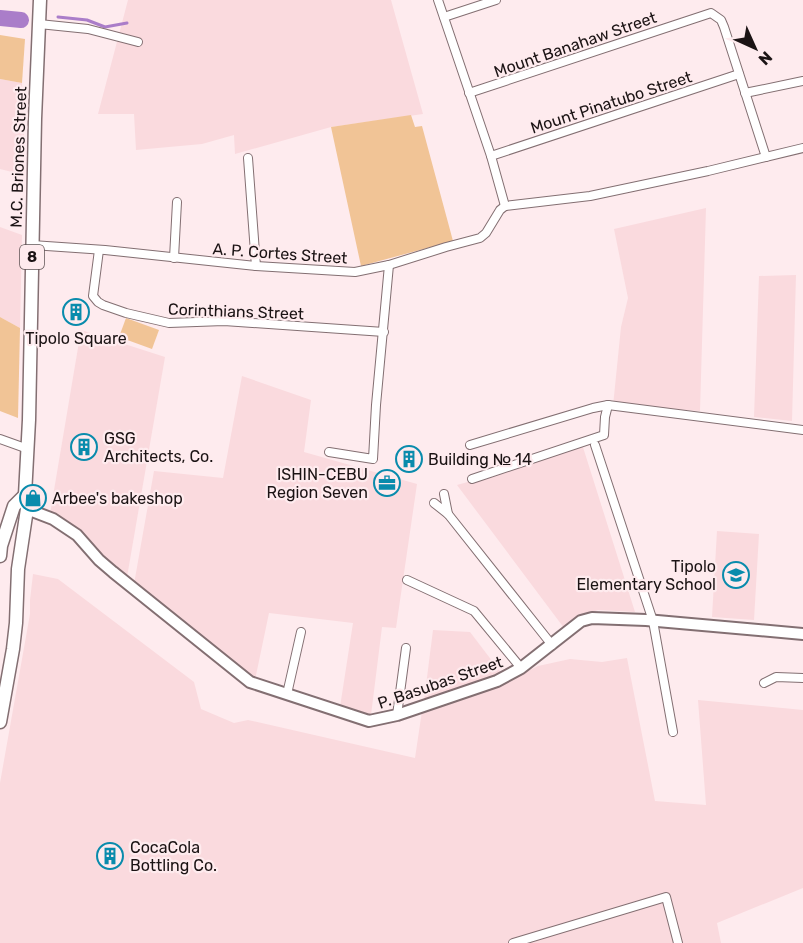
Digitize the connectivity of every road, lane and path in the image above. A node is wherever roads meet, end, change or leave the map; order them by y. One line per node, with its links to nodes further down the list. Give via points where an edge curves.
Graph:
1 (40, 0): 5 (main road, M.C. Briones Street / 8)
2 (438, 0): 4 (street)
3 (496, 0): 4 (street)
4 (444, 17): 9 (street)
5 (39, 24): 6 (street, via 88,29); 17 (main road, M.C. Briones Street / 8)
6 (138, 42)
7 (739, 74): 9 (street, Mount Banahaw Street, via 721,20 711,13); 10 (street, Mount Banahaw Street); 12 (street, Mount Pinatubo Street)
8 (803, 81): 10 (street)
9 (470, 93): 12 (street)
10 (745, 93): 13 (street, Mount Banahaw Street)
11 (803, 148): 13 (street)
12 (490, 156): 16 (street)
13 (766, 157): 16 (street, via 590,196)
14 (248, 158): 21 (street)
15 (177, 202): 19 (street)
16 (505, 206): 20 (street, A. P. Cortes Street, via 480,238)
17 (32, 245): 18 (street, A. P. Cortes Street); 28 (main road, M.C. Briones Street / 8)
18 (99, 249): 19 (street, A. P. Cortes Street); 22 (street, Corinthians Street, via 93,296 103,305 126,313 169,323 224,321)
19 (174, 258): 21 (street, A. P. Cortes Street)
20 (390, 265): 21 (street, A. P. Cortes Street, via 355,272); 22 (street)
21 (256, 266)
22 (384, 332): 29 (street, via 373,459)
23 (608, 405): 24 (street); 26 (street); 30 (street, via 604,435)
24 (803, 430)
25 (0, 439): 28 (street)
26 (470, 445)
27 (596, 445): 38 (street)
28 (27, 449): 32 (main road, M.C. Briones Street / 8)
29 (329, 452)
30 (472, 479)
31 (444, 494): 35 (street)
32 (25, 495): 34 (main road, M.C. Briones Street / 8); 36 (main road, M.C. Briones Street / 8, via 14,506)
33 (434, 503): 35 (street)
34 (27, 509): 46 (street, P. Basubas Street, via 53,519 77,535 99,560 244,679); 48 (main road, M.C. Briones Street / 8, via 18,569 16,623)
35 (448, 514): 41 (street)
36 (0, 550)
37 (407, 580): 43 (street, via 474,611)
38 (653, 621): 40 (street, P. Basubas Street); 41 (street, P. Basubas Street, via 585,619); 49 (street)
39 (301, 632): 46 (street)
40 (803, 634)
41 (552, 645): 43 (street, P. Basubas Street)
42 (406, 648): 47 (street)
43 (521, 668): 47 (street, P. Basubas Street, via 497,681)
44 (803, 678): 45 (street, via 776,677)
45 (765, 683)
46 (287, 694): 47 (street, P. Basubas Street, via 369,721)
47 (397, 715)
48 (0, 722)
49 (673, 732)
50 (513, 943): 51 (street, via 666,897)
51 (678, 943)

